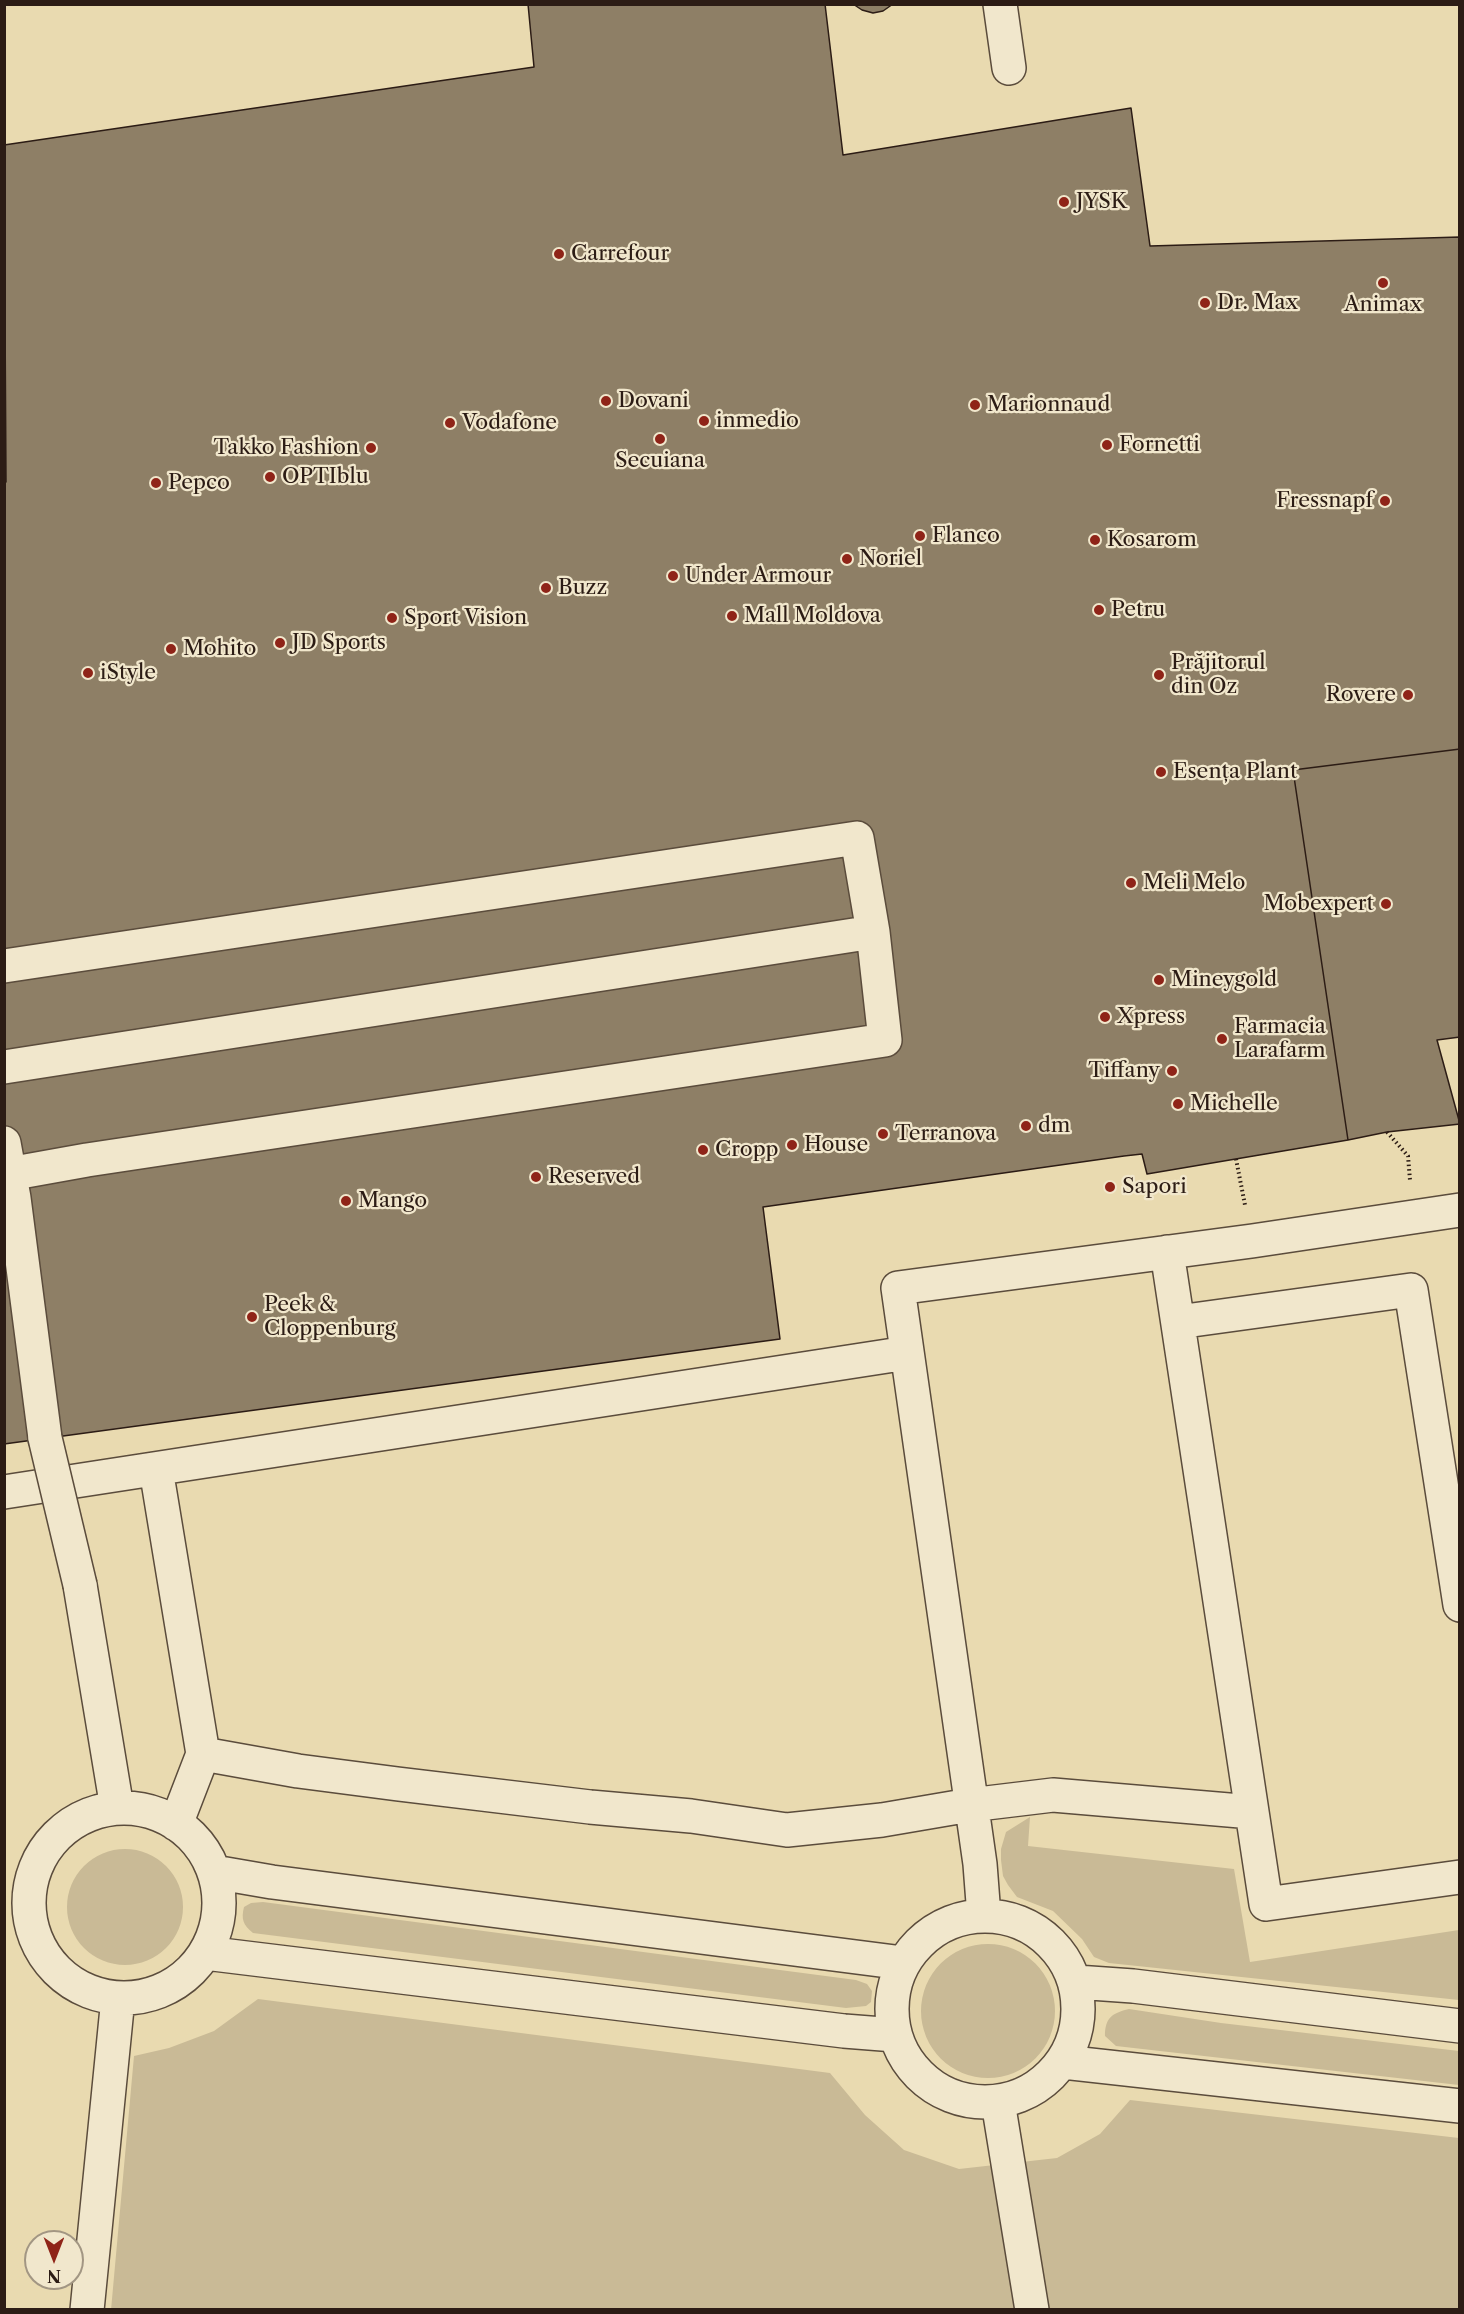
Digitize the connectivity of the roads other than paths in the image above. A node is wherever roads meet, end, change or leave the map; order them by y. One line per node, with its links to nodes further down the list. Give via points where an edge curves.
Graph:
1 (999, 4): 2 (lane)
2 (1009, 68)
3 (873, 932): 4 (lane, via 857,838); 5 (lane); 6 (lane, via 885,1040 98,1158)
4 (4, 966)
5 (4, 1067)
6 (6, 1158): 16 (lane, bridge, via 45,1438 80,1585)
7 (1460, 1210): 8 (lane)
8 (1167, 1252): 9 (lane); 10 (lane, via 898,1288)
9 (1178, 1322): 13 (lane, via 1411,1290); 17 (lane)
10 (907, 1353): 11 (lane); 15 (lane)
11 (156, 1469): 12 (lane); 14 (lane)
12 (4, 1492)
13 (1460, 1605)
14 (203, 1754): 15 (lane, via 398,1784 787,1830); 18 (lane)
15 (970, 1805): 17 (lane, via 1053,1795); 22 (lane)
16 (117, 1808): 18 (lane, via 148,1811); 21 (lane, via 87,1815 61,1832 42,1855)
17 (1252, 1812): 20 (lane, via 1266,1904)
18 (176, 1824): 19 (lane, via 199,1845)
19 (214, 1872): 23 (lane, via 219,1899 216,1927); 24 (lane)
20 (1460, 1876)
21 (17, 1916): 26 (lane, via 49,1963 69,1980 92,1993)
22 (984, 1916): 24 (lane, via 957,1919 936,1929 917,1944); 25 (lane, via 1012,1919 1041,1934 1064,1957)
23 (206, 1953): 26 (lane, via 168,1987 144,1996); 28 (lane)
24 (903, 1963): 28 (lane, via 894,1985 891,2010)
25 (1076, 1983): 27 (lane, via 1133,1986); 29 (lane, via 1078,2026)
26 (118, 1998): 32 (lane)
27 (1460, 2025)
28 (895, 2035): 30 (lane, via 916,2073 934,2087 954,2097)
29 (1063, 2061): 30 (lane, via 1035,2089); 31 (lane)
30 (998, 2102): 33 (lane)
31 (1460, 2106)
32 (87, 2310)
33 (1032, 2310)

